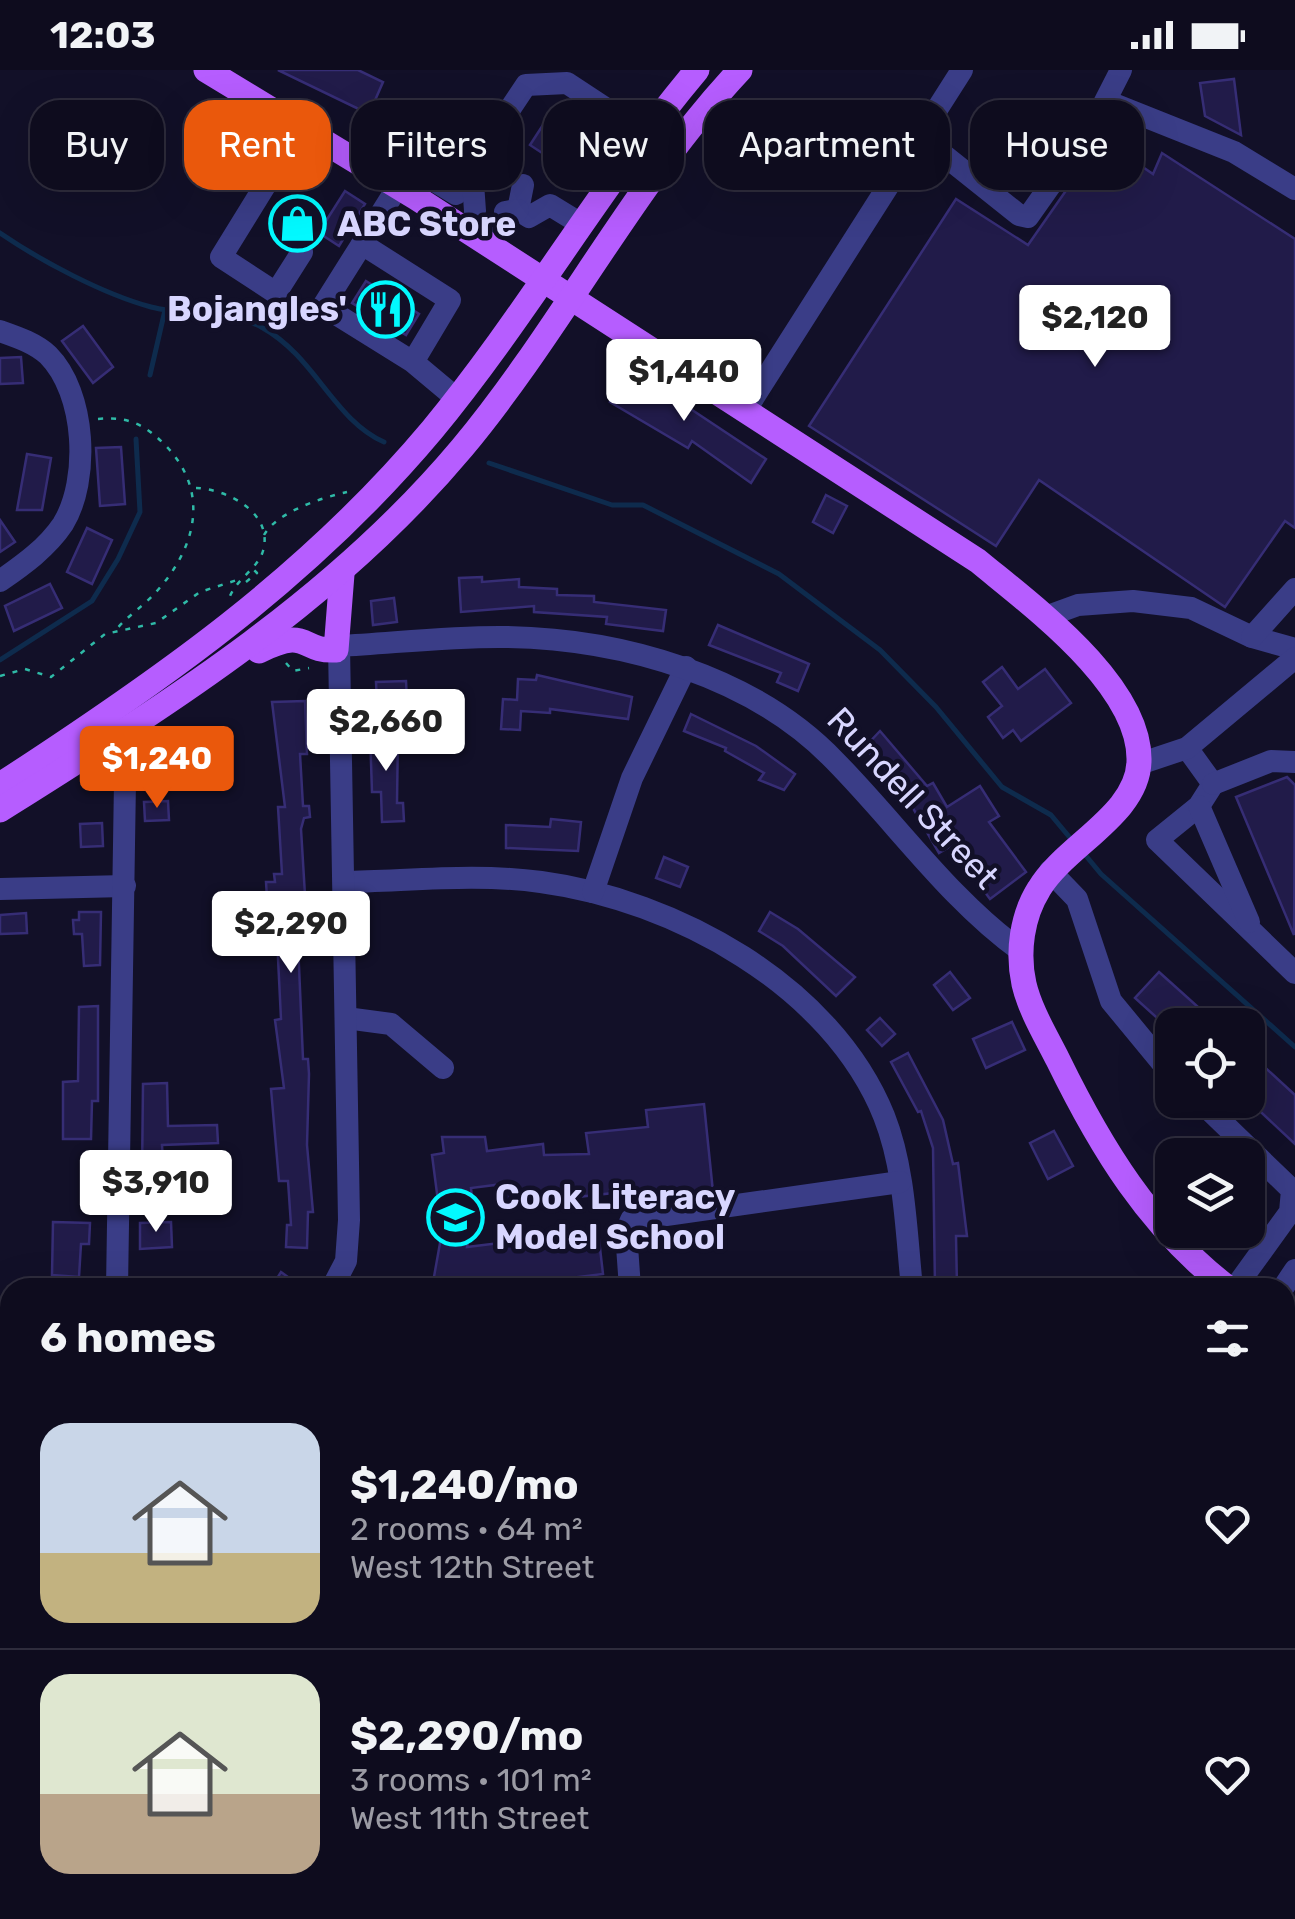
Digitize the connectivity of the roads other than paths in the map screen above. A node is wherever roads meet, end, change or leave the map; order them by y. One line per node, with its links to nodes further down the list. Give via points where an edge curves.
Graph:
1 (206, 70): 7 (main road)
2 (698, 70): 10 (main road)
3 (740, 70): 29 (main road, via 689,127)
4 (962, 70): 11 (street)
5 (1120, 70): 6 (street); 12 (street)
6 (1129, 70)
7 (254, 100)
8 (516, 100): 9 (street, via 526,85 566,83)
9 (592, 100)
10 (674, 100)
11 (943, 100)
12 (1106, 100)
13 (1144, 116): 16 (street, via 1234,152)
14 (950, 160): 15 (street)
15 (970, 176)
16 (1295, 189)
17 (263, 190): 27 (street, via 221,258 276,293)
18 (411, 190): 26 (street)
19 (434, 190): 28 (main road, via 475,194)
20 (606, 190): 25 (main road)
21 (886, 190): 33 (street)
22 (987, 190): 23 (street, via 1028,218)
23 (1047, 190)
24 (512, 205): 25 (street, via 530,216 550,205)
25 (581, 224): 28 (main road)
26 (366, 247): 31 (street, via 450,300); 31 (street, via 323,306)
27 (302, 252)
28 (542, 278): 29 (main road); 32 (main road)
29 (569, 297): 33 (main road); 34 (main road, via 465,443)
30 (0, 331): 35 (street, via 50,357 67,387 79,472 72,506 44,547)
31 (416, 358): 32 (street)
32 (456, 398): 49 (main road, via 313,556 224,633)
33 (745, 411): 37 (main road, via 978,560)
34 (342, 574): 39 (main road); 42 (main road)
35 (0, 581)
36 (1295, 590): 38 (street)
37 (1045, 617): 38 (street, via 1078,605 1133,601 1191,608); 46 (main road, via 1129,713)
38 (1252, 636): 40 (street)
39 (339, 646): 42 (main road, via 330,651 301,638 284,639); 43 (street, Rundell Street, via 509,637 604,648); 53 (street)
40 (1295, 649)
41 (1295, 658): 44 (street)
42 (232, 661): 51 (main road)
43 (686, 667): 56 (street, via 632,778); 58 (street, Rundell Street, via 811,737 982,923)
44 (1186, 748): 46 (street); 48 (street)
45 (1295, 763): 48 (street, via 1271,762)
46 (1139, 764): 52 (main road, via 1131,794)
47 (124, 781): 54 (street)
48 (1214, 784): 50 (street)
49 (0, 785)
50 (1198, 806): 57 (street); 57 (street, via 1157,840)
51 (0, 810)
52 (1050, 871): 58 (main road, via 1029,909); 61 (street, via 1077,899 1111,1001)
53 (344, 882): 56 (street, via 500,879); 60 (street)
54 (125, 886): 55 (street); 65 (street)
55 (0, 888)
56 (593, 892): 64 (street, via 704,934 802,1004 867,1081 893,1142)
57 (1254, 934): 59 (street)
58 (1022, 951): 69 (main road, via 1034,1012 1105,1152 1171,1237)
59 (1295, 973)
60 (346, 1018): 62 (street, via 391,1024); 66 (street, via 348,1248)
61 (1155, 1054)
62 (443, 1068)
63 (1218, 1118): 70 (street, via 1292,1190 1290,1212)
64 (900, 1182): 67 (street, via 630,1220); 68 (street)
65 (118, 1278)
66 (336, 1278)
67 (629, 1278)
68 (911, 1278)
69 (1220, 1278)
70 (1240, 1278)

